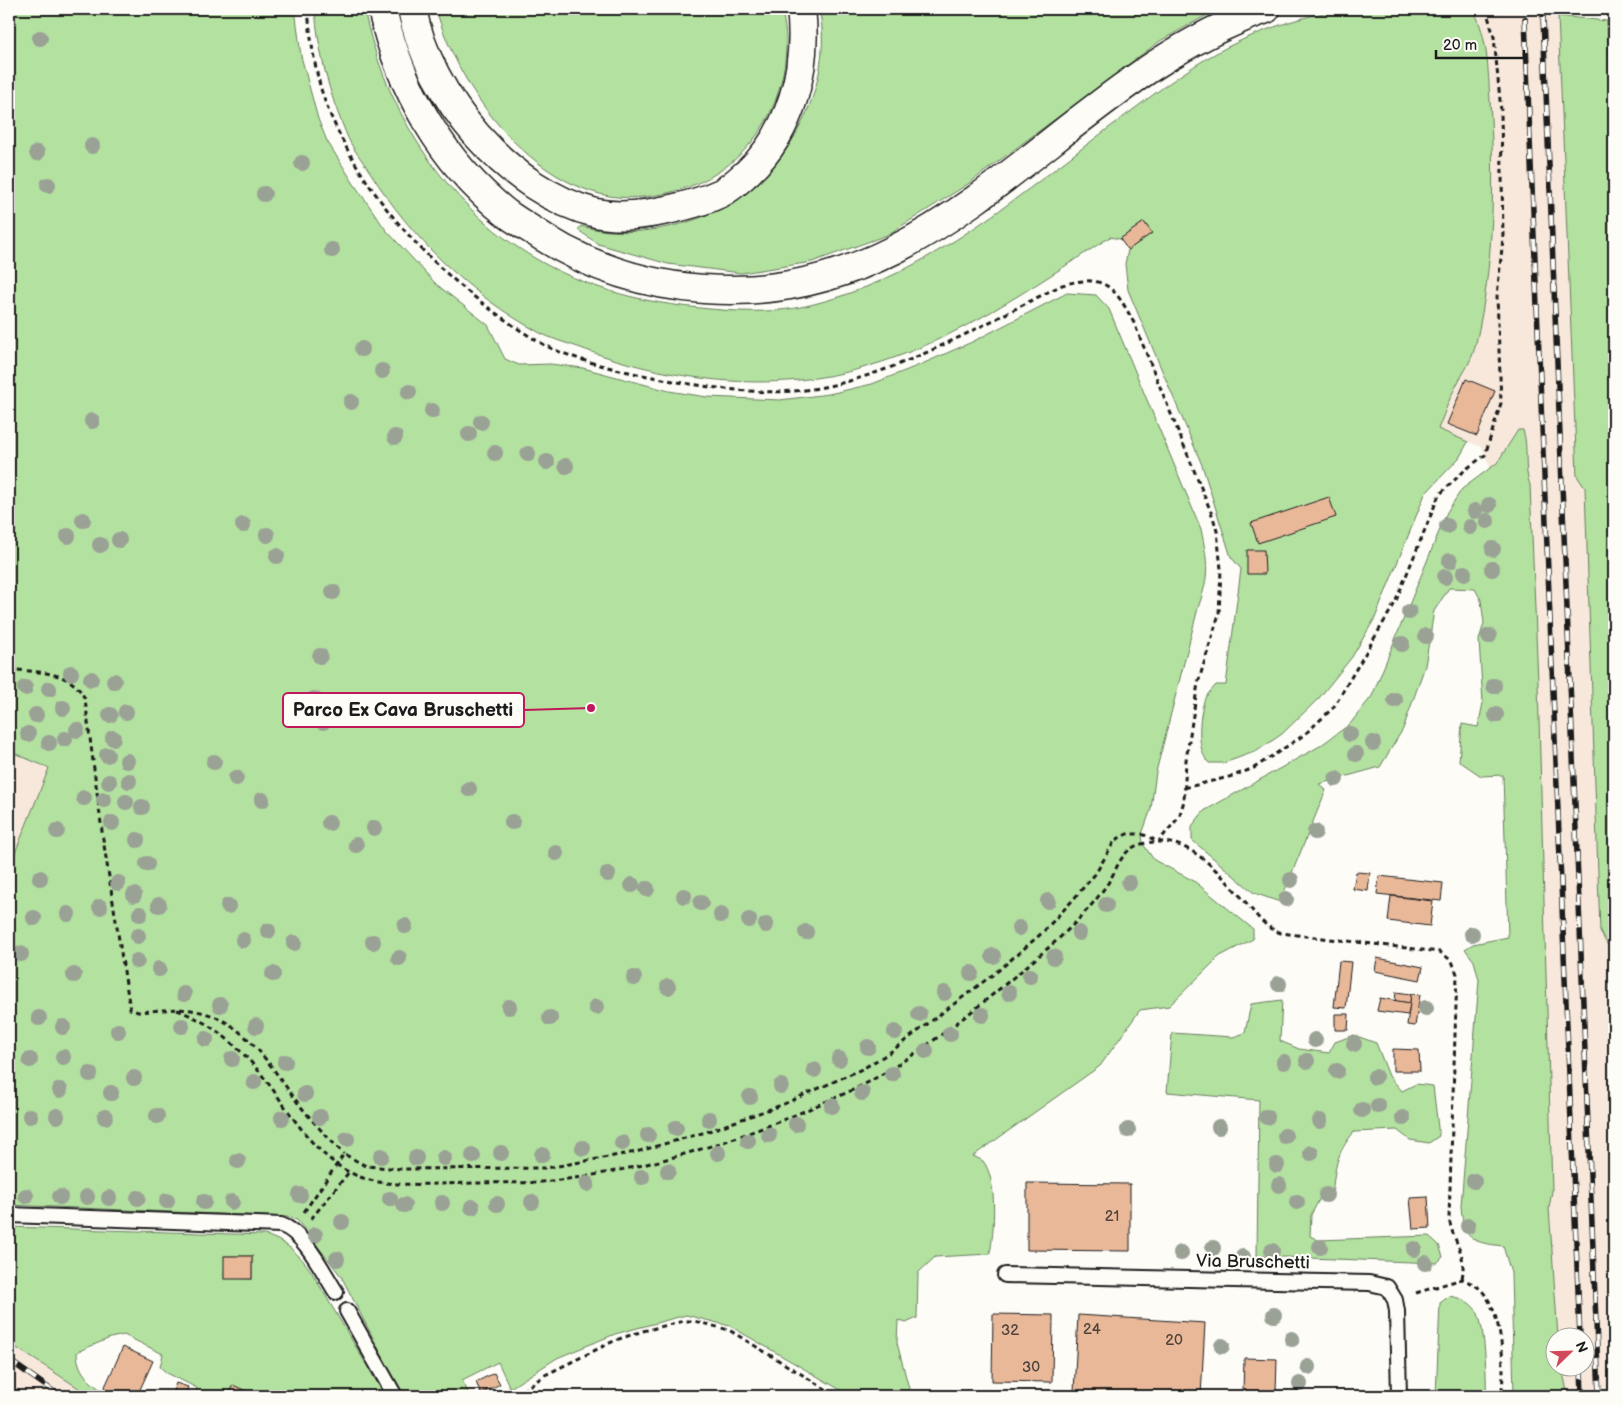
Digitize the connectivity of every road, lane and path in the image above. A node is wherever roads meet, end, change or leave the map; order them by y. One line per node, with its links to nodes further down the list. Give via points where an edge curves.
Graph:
1 (308, 9): 8 (path, via 316,69 328,112 350,155 388,211 427,256 470,295 554,349 599,364 714,388 762,392 805,390 852,381 895,366 1062,285 1084,279 1102,282 1121,298 1204,492 1217,531 1220,607 1198,683)
2 (382, 9): 5 (highway, via 399,67 433,132 466,174 506,213 559,246 621,275 679,288 725,291 773,288 830,277 905,246 946,221 1174,52 1222,26)
3 (412, 9): 4 (highway, via 427,55 445,89 465,122 488,147 538,188 564,203 598,213 629,216 687,206 723,192 758,162 780,131 793,98 803,42)
4 (801, 9)
5 (1266, 9)
6 (1486, 9): 8 (path, via 1494,37 1502,112 1503,238 1497,296 1501,403 1485,455 1439,495 1395,603 1328,714 1304,735 1254,768)
7 (9, 670): 10 (path, via 56,674 66,677 80,690 92,742 100,822 128,1004 138,1012)
8 (1184, 788): 9 (path, via 1179,817)
9 (1158, 842): 11 (path, via 1142,834 1127,834 1115,840 1096,873 1071,902 1042,933 999,970 889,1053 864,1068 784,1104 706,1132 636,1152 547,1168 402,1170 366,1166); 13 (path, via 1134,846 1125,854 1107,886 1051,946 926,1045 870,1082 790,1117 710,1146 648,1163 550,1181 388,1183 367,1180); 17 (path, via 1182,844 1204,860 1266,927 1280,933 1440,952 1452,961 1457,974 1449,1218 1465,1264)
10 (177, 1010): 11 (path, via 210,1015 247,1037 300,1105); 12 (path, via 190,1014 227,1037 258,1069 321,1152)
11 (344, 1154): 12 (path)
12 (336, 1165): 13 (path); 15 (path)
13 (349, 1172): 15 (path, via 309,1222)
14 (9, 1215): 15 (lane, via 272,1224)
15 (290, 1228): 18 (lane, via 308,1248)
16 (1005, 1275): 19 (lane, Via Bruschetti, via 1369,1283 1387,1287)
17 (1462, 1279): 19 (path); 25 (path, via 1483,1291 1493,1311 1500,1337)
18 (336, 1292)
19 (1395, 1300): 24 (lane)
20 (347, 1311): 21 (lane)
21 (395, 1396)
22 (515, 1396): 23 (path, via 545,1375 616,1340 689,1321 729,1330)
23 (837, 1396)
24 (1399, 1396)
25 (1501, 1396)

